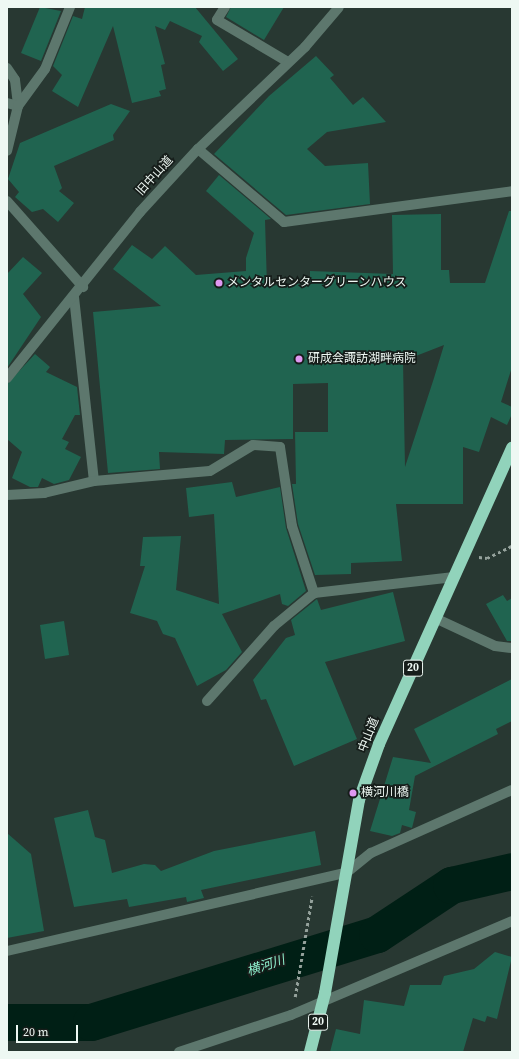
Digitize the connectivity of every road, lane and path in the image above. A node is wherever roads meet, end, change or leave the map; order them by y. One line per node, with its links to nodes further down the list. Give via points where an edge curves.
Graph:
1 (70, 7): 7 (street, via 45,69)
2 (225, 7): 4 (street, via 217,20)
3 (339, 7): 4 (street, 旧中山道)
4 (288, 62): 8 (street, 旧中山道)
5 (7, 68): 7 (street, via 15,80)
6 (7, 103): 7 (street)
7 (18, 106): 9 (street)
8 (198, 149): 10 (street, via 284,222); 12 (street, 旧中山道, via 140,212)
9 (7, 150)
10 (512, 191)
11 (7, 201): 12 (street)
12 (83, 287): 13 (street, 旧中山道)
13 (74, 297): 14 (street, 旧中山道); 16 (street)
14 (7, 378)
15 (512, 448): 19 (highway, 中山道 / 20)
16 (94, 481): 17 (street, via 44,493); 21 (street, via 210,471 253,445 280,447 292,526)
17 (7, 495)
18 (512, 546): 19 (path, via 487,558)
19 (463, 557): 20 (highway, 中山道 / 20)
20 (454, 577): 21 (street); 22 (highway, 中山道 / 20)
21 (314, 593): 24 (street, via 274,626)
22 (435, 618): 23 (street, via 495,646); 26 (highway, 中山道 / 20, via 379,744 359,800)
23 (512, 648)
24 (207, 701)
25 (512, 790): 26 (street, via 371,853)
26 (346, 873): 29 (street); 30 (highway, 中山道 / 20)
27 (312, 895): 31 (path)
28 (512, 921): 30 (street)
29 (7, 951)
30 (324, 997): 32 (street); 33 (highway, 中山道 / 20)
31 (294, 1001)
32 (179, 1052)
33 (310, 1052)

